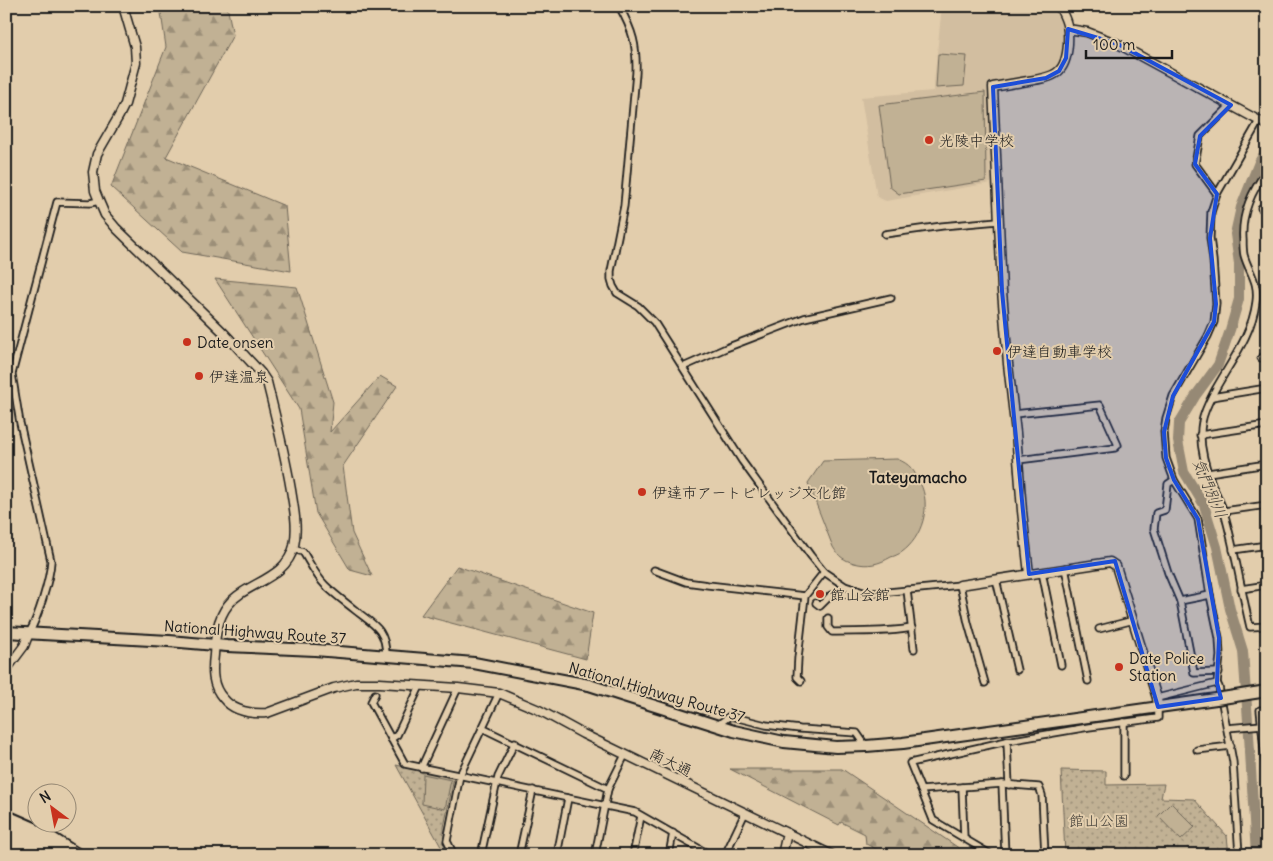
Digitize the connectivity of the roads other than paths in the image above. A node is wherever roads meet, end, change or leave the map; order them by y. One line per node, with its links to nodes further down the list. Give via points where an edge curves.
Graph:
1 (123, 6): 9 (street, via 135,47 136,63 125,104 97,154 93,172)
2 (619, 6): 15 (street, via 634,41 636,74 624,206 611,279 617,293 638,306 654,322)
3 (1059, 6): 4 (street)
4 (1068, 29): 5 (street, via 1087,32 1118,44); 10 (street, via 1066,58 1059,71 1046,78 993,87)
5 (1231, 105): 6 (street); 8 (street, via 1200,136 1195,164)
6 (1262, 123): 8 (street)
7 (1267, 170): 17 (street, via 1255,187 1243,221 1244,254 1257,286 1254,315 1246,338)
8 (1217, 194): 24 (street, via 1210,238 1214,260 1214,322 1174,396 1166,418 1166,458)
9 (99, 201): 28 (street, via 116,228 224,333 268,382 296,522); 51 (street, via 57,202 12,374 51,561)
10 (998, 221): 11 (street); 18 (street)
11 (885, 234)
12 (891, 298): 15 (street, via 804,318)
13 (1267, 354): 14 (street)
14 (1261, 358)
15 (683, 367): 32 (street, via 742,461)
16 (1267, 388): 17 (street)
17 (1212, 398): 20 (street, via 1205,410)
18 (1014, 414): 21 (street); 21 (street, via 1100,405 1118,445 1115,448)
19 (1267, 425): 20 (street)
20 (1200, 435): 23 (street)
21 (1018, 460): 34 (street)
22 (1267, 464): 23 (street)
23 (1208, 473): 26 (street)
24 (1174, 480): 41 (street, via 1198,519); 43 (street, via 1168,484 1164,510 1156,513 1154,529)
25 (1267, 505): 26 (street)
26 (1224, 511): 29 (street)
27 (1267, 545): 29 (street)
28 (293, 549): 52 (street, 南大通, via 276,574 227,605); 54 (street, via 303,552 325,585 381,632)
29 (1233, 550): 38 (street)
30 (1065, 568): 33 (street); 46 (street, via 1110,562 1116,566); 60 (street)
31 (654, 570): 42 (street, via 686,582)
32 (824, 572): 39 (street); 42 (street)
33 (1042, 572): 34 (street); 55 (street)
34 (1029, 574): 35 (street)
35 (996, 578): 36 (street); 57 (street)
36 (960, 584): 40 (street); 61 (street)
37 (1267, 585): 38 (street)
38 (1241, 589): 47 (street, via 1250,627)
39 (856, 590): 40 (street, via 878,593); 44 (street, via 850,594 831,594 820,606)
40 (907, 590): 48 (street)
41 (1210, 595): 43 (street); 58 (street, via 1219,638)
42 (805, 596): 59 (street, via 797,677)
43 (1180, 601): 58 (street, via 1194,673)
44 (816, 603)
45 (828, 618): 48 (street, via 832,632)
46 (1134, 620): 49 (street); 68 (street)
47 (1267, 626)
48 (912, 628): 53 (street)
49 (1099, 629)
50 (6, 632): 51 (highway, National Highway Route 37)
51 (29, 634): 52 (highway, National Highway Route 37); 56 (street)
52 (214, 645): 54 (highway, National Highway Route 37); 63 (street, 南大通, via 214,682 218,693 226,702 244,712 267,714 334,688 356,683)
53 (914, 649)
54 (386, 656): 72 (highway, National Highway Route 37, via 474,663 589,685)
55 (1061, 665)
56 (6, 670)
57 (1017, 670)
58 (1219, 672): 62 (street)
59 (801, 681)
60 (1088, 681)
61 (985, 683)
62 (1217, 683): 68 (street); 74 (street)
63 (420, 686): 64 (street, 南大通); 75 (street, via 397,735)
64 (458, 688): 66 (street, 南大通); 82 (street)
65 (1267, 691): 68 (highway, National Highway Route 37, bridge, via 1216,699)
66 (499, 693): 73 (street); 81 (street, 南大通)
67 (375, 694): 75 (street, via 371,702)
68 (1157, 702): 70 (street, via 1158,718); 78 (highway, National Highway Route 37, via 903,743)
69 (1260, 710): 71 (street)
70 (1124, 722): 76 (street); 84 (street)
71 (1259, 725): 74 (street); 85 (street)
72 (716, 726): 78 (highway, National Highway Route 37, via 784,742); 78 (street, via 730,716 766,725 857,733)
73 (482, 728): 77 (street); 83 (street)
74 (1229, 728): 79 (street)
75 (391, 739): 82 (street, via 405,764)
76 (1007, 741): 87 (street); 91 (street, via 910,763)
77 (515, 742): 86 (street); 89 (street)
78 (866, 746)
79 (1231, 746): 80 (street); 113 (street)
80 (1197, 750)
81 (624, 754): 89 (street); 94 (street, 南大通)
82 (421, 768): 83 (street)
83 (460, 775): 86 (street); 100 (street, via 446,841)
84 (1124, 776)
85 (1267, 778)
86 (497, 783): 90 (street); 101 (street)
87 (1006, 785): 88 (street); 111 (street); 112 (street, via 1039,787)
88 (962, 787): 91 (street); 98 (street)
89 (608, 788): 93 (street)
90 (532, 790): 92 (street); 102 (street)
91 (921, 790): 98 (street, via 933,820)
92 (568, 798): 93 (street); 103 (street)
93 (605, 806): 95 (street); 104 (street)
94 (745, 813): 97 (street, 南大通); 107 (street)
95 (641, 816): 96 (street); 105 (street)
96 (673, 833): 99 (street); 106 (street)
97 (786, 833): 108 (street); 109 (street, 南大通)
98 (964, 838): 110 (street)
99 (707, 854)
100 (454, 855)
101 (481, 855)
102 (519, 855)
103 (557, 855)
104 (595, 855)
105 (633, 855)
106 (669, 855)
107 (725, 855)
108 (782, 855)
109 (832, 855)
110 (992, 855)
111 (1005, 855)
112 (1045, 855)
113 (1239, 855)

